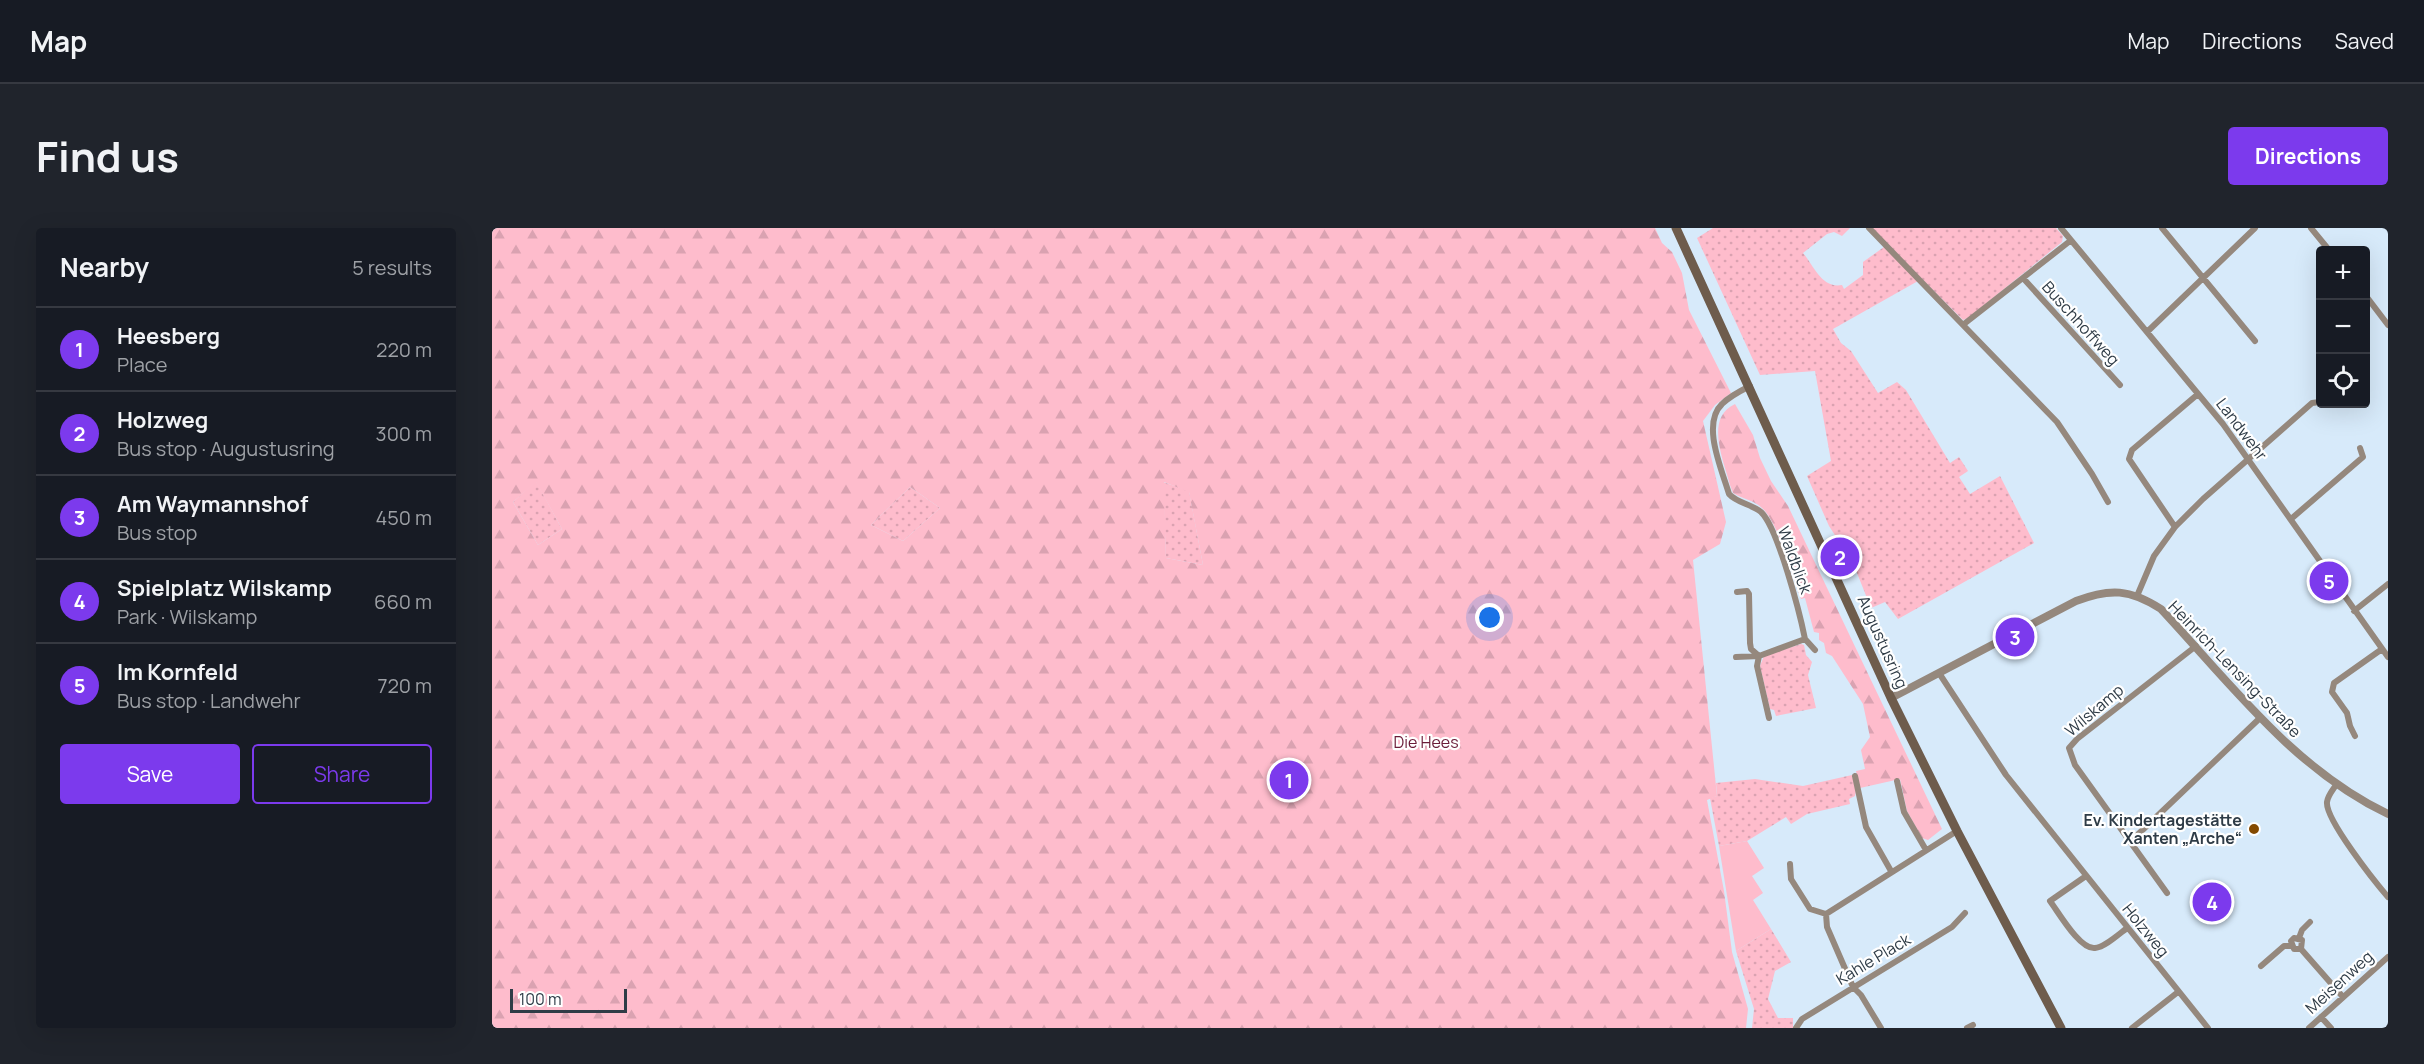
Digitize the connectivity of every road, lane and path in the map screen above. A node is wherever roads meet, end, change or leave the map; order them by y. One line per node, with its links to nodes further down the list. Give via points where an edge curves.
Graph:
1 (1676, 228): 16 (main road, Augustusring)
2 (1869, 228): 12 (street)
3 (2061, 228): 7 (street, Landwehr)
4 (2162, 228): 10 (street)
5 (2255, 228): 10 (street)
6 (2311, 228): 8 (street)
7 (2070, 241): 9 (street); 14 (street, Landwehr)
8 (2326, 246)
9 (2023, 278): 12 (street); 17 (street, Buschhoffweg)
10 (2204, 278): 14 (street); 15 (street)
11 (2369, 300): 13 (street)
12 (1965, 324): 22 (street, via 2057,422)
13 (2388, 325)
14 (2147, 332): 18 (street, Landwehr)
15 (2255, 341)
16 (1750, 386): 29 (street, Waldblick, via 1721,405 1714,415 1712,431 1729,494 1762,513 1770,528 1791,582); 37 (main road, Augustusring)
17 (2120, 386)
18 (2198, 394): 21 (street, Landwehr); 24 (street, via 2132,450 2129,459)
19 (2316, 403): 21 (street)
20 (2360, 448): 23 (street, via 2362,457)
21 (2248, 460): 23 (street, Landwehr); 24 (street)
22 (2108, 502)
23 (2291, 519): 28 (street, Landwehr)
24 (2175, 527): 27 (street, via 2154,556)
25 (2388, 584): 28 (street)
26 (1737, 592): 33 (street, via 1749,594 1750,643)
27 (2137, 596): 30 (street, Heinrich-Lensing-Straße, via 2161,609); 36 (street, Heinrich-Lensing-Straße, via 2113,591 2085,597)
28 (2354, 611): 31 (street, Landwehr)
29 (1805, 639): 32 (street, Waldblick); 33 (street)
30 (2196, 646): 39 (street, Heinrich-Lensing-Straße); 46 (street, Wilskamp, via 2069,748 2074,765)
31 (2382, 649): 35 (street, Landwehr); 40 (street, via 2334,683 2332,692 2347,713)
32 (1815, 650)
33 (1759, 656): 34 (street); 38 (street, via 1757,666)
34 (1736, 657)
35 (2388, 657)
36 (1939, 673): 37 (street, Heinrich-Lensing-Straße); 50 (street, Holzweg, via 2006,775)
37 (1892, 698): 45 (main road, Augustusring)
38 (1769, 718)
39 (2260, 718): 43 (street, Heinrich-Lensing-Straße); 46 (street)
40 (2355, 736)
41 (1855, 776): 49 (street, via 1866,827)
42 (1897, 781): 47 (street, via 1904,812)
43 (2336, 785): 44 (street, Heinrich-Lensing-Straße); 52 (street, via 2327,802 2329,812)
44 (2388, 814)
45 (1956, 831): 47 (street); 68 (main road, Augustusring)
46 (2131, 841): 51 (street, Wilskamp)
47 (1926, 850): 49 (street)
48 (1790, 864): 54 (street, via 1791,879 1810,909)
49 (1891, 871): 54 (street)
50 (2086, 876): 56 (street, Holzweg); 56 (street, via 2050,901 2081,943 2097,949)
51 (2167, 893)
52 (2388, 897)
53 (1965, 913): 62 (street, Kahle Plack, via 1952,927)
54 (1826, 914): 62 (street, via 1827,927)
55 (2310, 922): 57 (street)
56 (2127, 928): 63 (street, Holzweg)
57 (2299, 938): 58 (street, via 2294,938); 59 (street)
58 (2291, 946): 59 (street); 61 (street, via 2284,946)
59 (2301, 949): 64 (street)
60 (2388, 957): 64 (street, Meisenweg)
61 (2261, 966)
62 (1853, 987): 66 (street, Kahle Plack, via 1802,1019); 67 (street)
63 (2178, 992): 69 (street); 70 (street, Holzweg)
64 (2343, 997): 65 (street, Meisenweg)
65 (2321, 1017): 71 (street, Meisenweg); 72 (street)
66 (1796, 1028)
67 (1881, 1028)
68 (2061, 1028)
69 (2132, 1028)
70 (2208, 1028)
71 (2309, 1028)
72 (2331, 1028)

